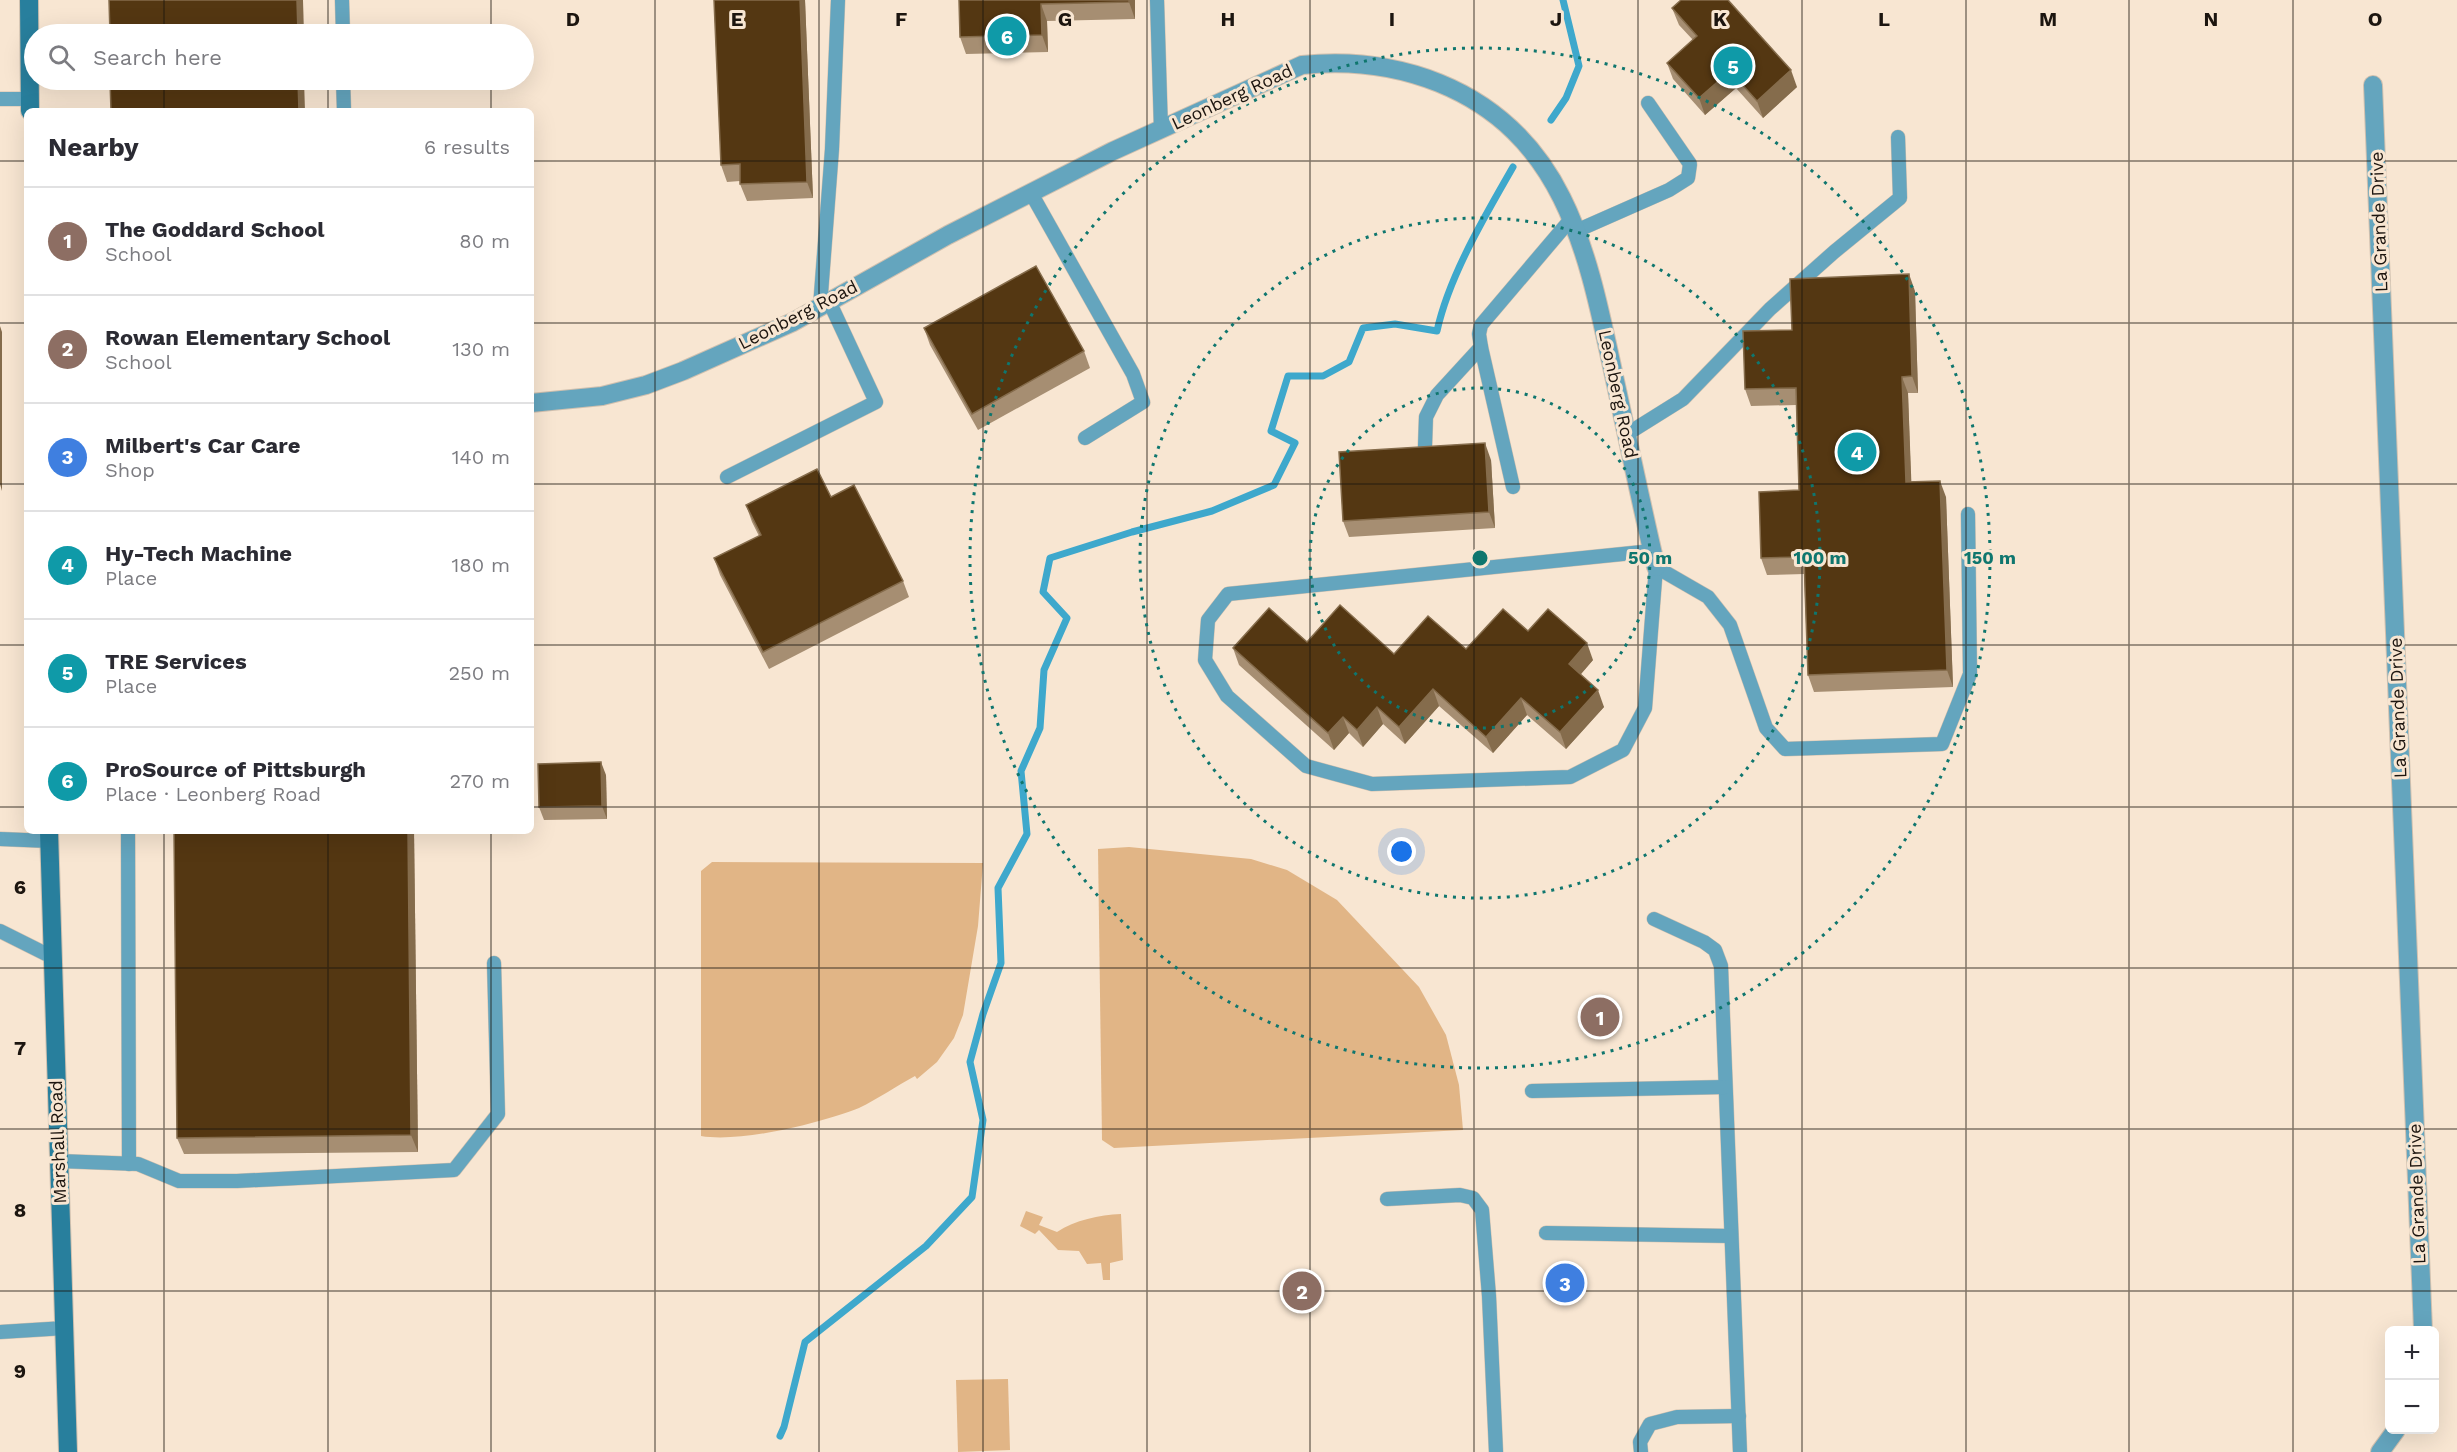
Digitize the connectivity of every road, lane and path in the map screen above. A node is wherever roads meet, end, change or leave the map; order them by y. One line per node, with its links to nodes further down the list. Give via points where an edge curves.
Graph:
1 (29, 0): 5 (street)
2 (342, 0): 6 (lane)
3 (838, 0): 18 (lane)
4 (1157, 0): 14 (lane)
5 (29, 24)
6 (343, 24)
7 (2373, 86): 42 (street, La Grande Drive)
8 (30, 90): 12 (street)
9 (343, 90): 13 (lane)
10 (0, 99): 12 (lane)
11 (1648, 103): 17 (lane, via 1689,164 1688,178 1669,190)
12 (30, 105)
13 (344, 108)
14 (1161, 130): 16 (street, Leonberg Road); 17 (street, Leonberg Road, via 1302,65 1334,62 1413,73 1480,103 1509,125 1536,156)
15 (1898, 137): 21 (lane, via 1900,198 1770,309 1683,399)
16 (1031, 193): 18 (street, Leonberg Road); 22 (lane, via 1133,374 1143,402)
17 (1574, 225): 19 (lane, via 1481,325); 21 (street, Leonberg Road, via 1596,293)
18 (824, 304): 20 (street, Leonberg Road, via 792,322 646,385 602,396); 24 (lane, via 876,402)
19 (1481, 347): 23 (lane, via 1437,395 1426,417); 25 (lane)
20 (534, 403)
21 (1627, 435): 27 (street, Leonberg Road)
22 (1085, 438)
23 (1425, 446)
24 (727, 477)
25 (1513, 487)
26 (1968, 514): 27 (lane, via 1970,674 1942,744 1785,749 1766,728 1730,625 1708,597)
27 (1654, 559): 27 (lane, via 1228,594 1208,621 1205,660 1227,696 1306,766 1372,784 1570,777 1623,750 1645,708)
28 (128, 834): 38 (lane)
29 (49, 836): 30 (lane); 33 (street, Marshall Road)
30 (0, 839)
31 (1654, 919): 35 (lane, via 1715,950 1720,966)
32 (0, 931): 33 (lane)
33 (52, 957): 37 (street, Marshall Road)
34 (494, 963): 38 (lane, via 498,1114 454,1170 179,1181)
35 (1725, 1087): 36 (lane); 41 (lane)
36 (1532, 1091)
37 (59, 1161): 38 (lane); 43 (street, Marshall Road)
38 (129, 1164)
39 (1387, 1198): 48 (lane, via 1460,1195 1473,1198 1482,1210)
40 (1546, 1233): 41 (lane)
41 (1731, 1236): 45 (lane)
42 (2422, 1326)
43 (65, 1328): 44 (lane); 47 (street, Marshall Road)
44 (0, 1332)
45 (1739, 1416): 49 (lane, via 1677,1417 1650,1424 1640,1442); 50 (lane)
46 (2393, 1434): 51 (street)
47 (69, 1452)
48 (1496, 1452)
49 (1641, 1452)
50 (1740, 1452)
51 (2380, 1452)

